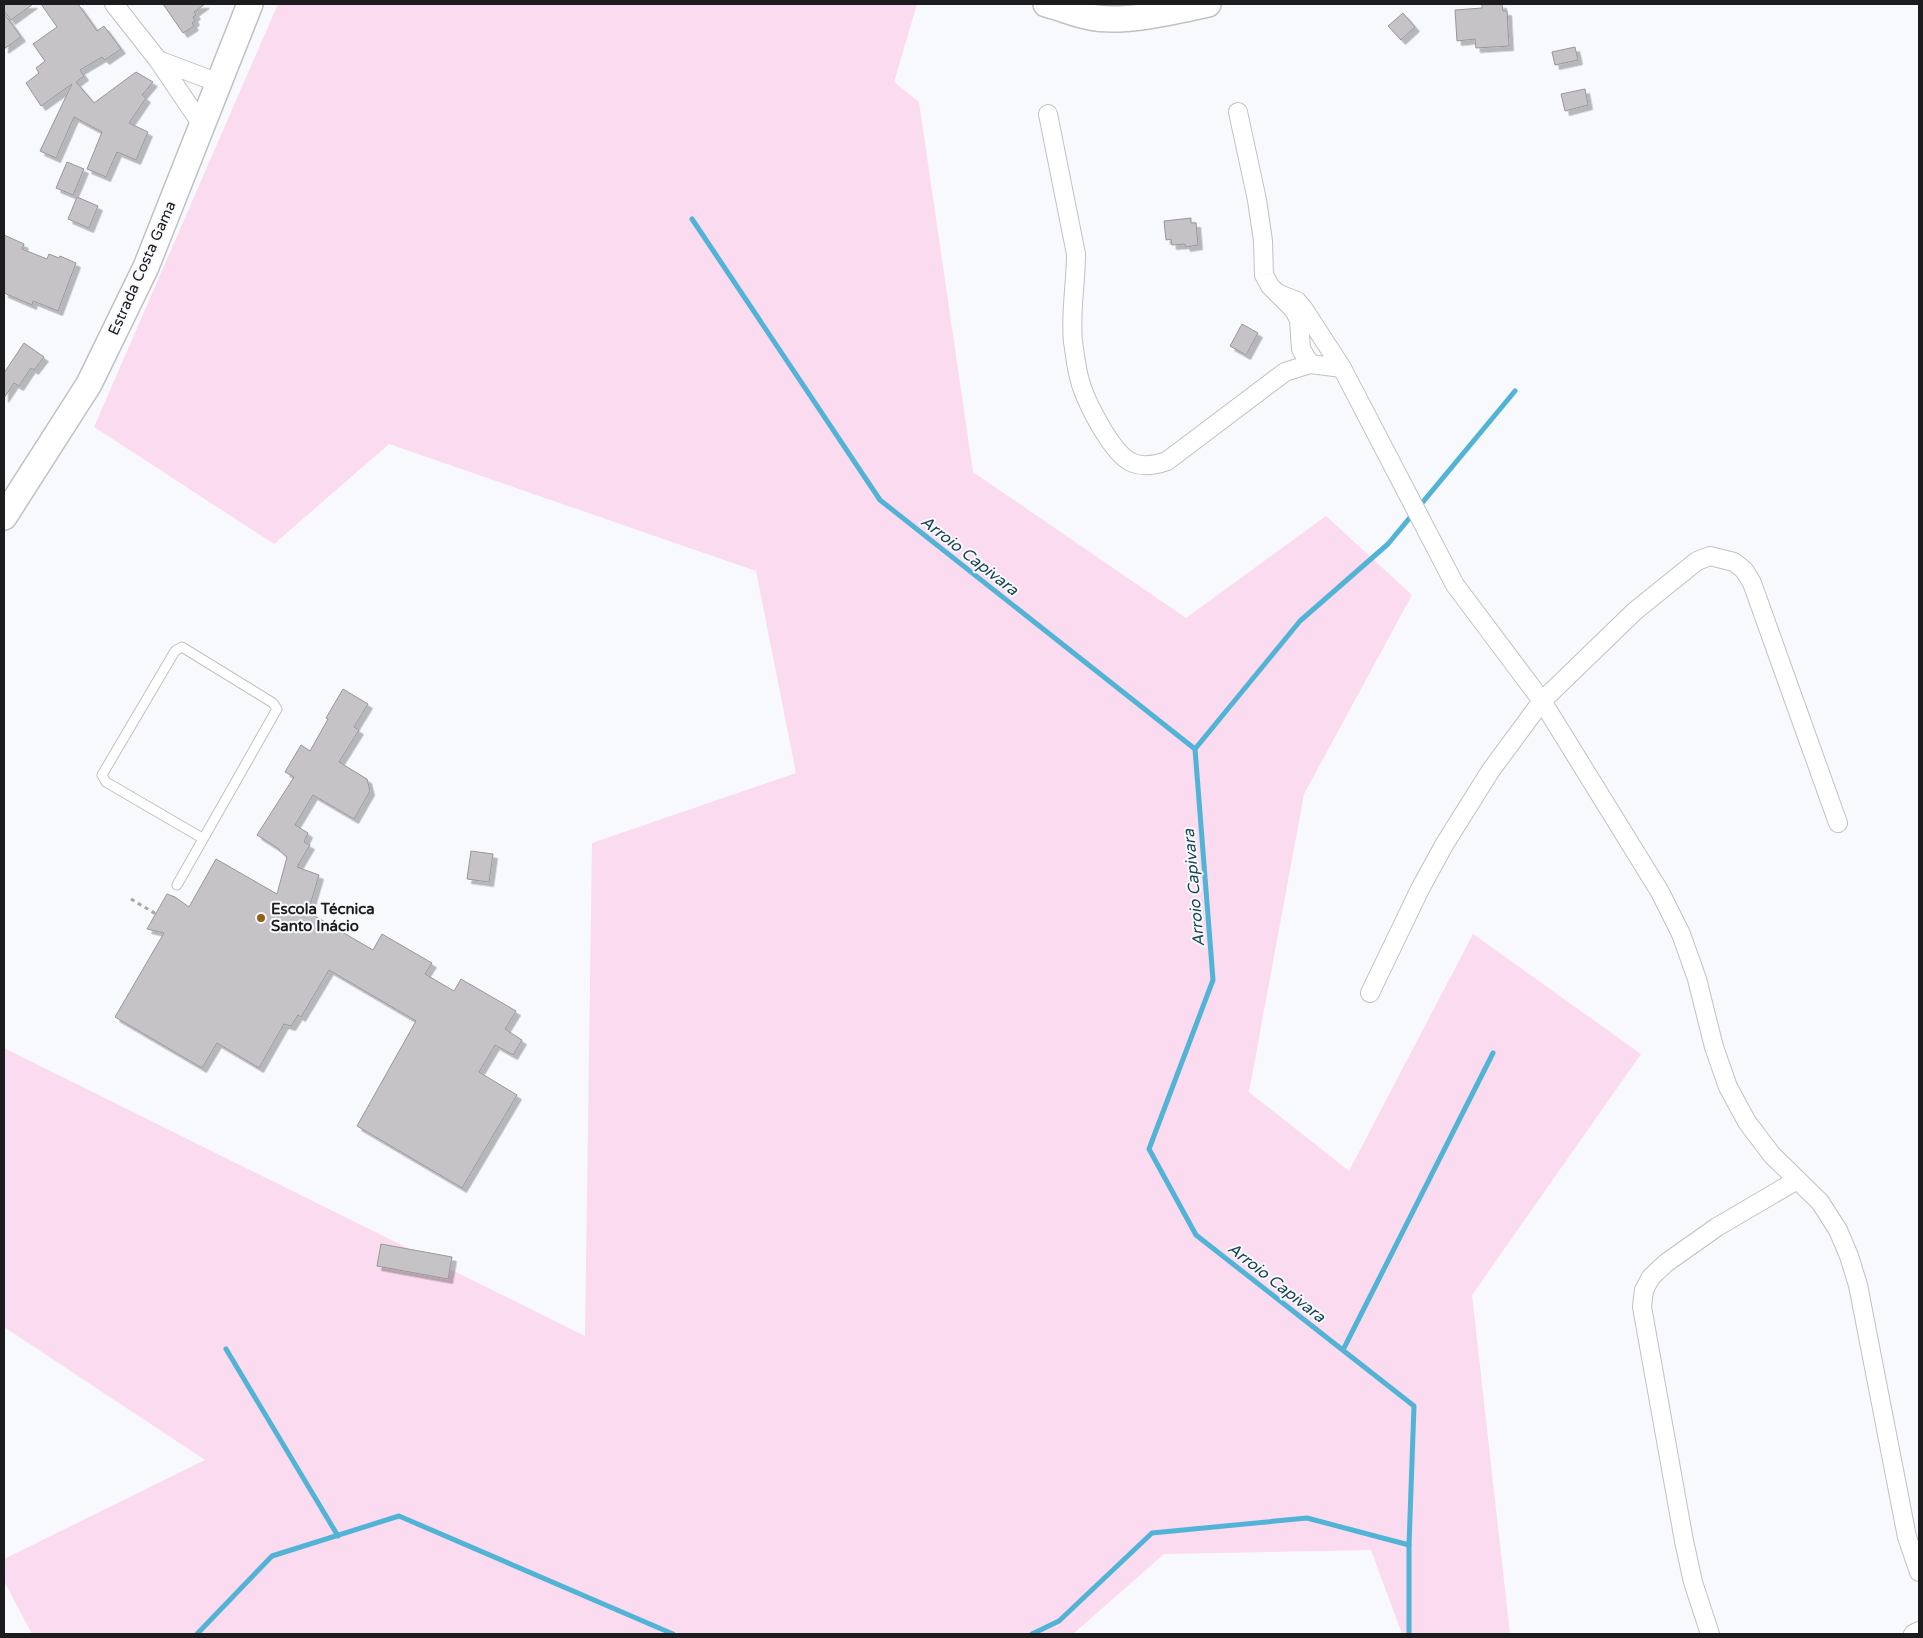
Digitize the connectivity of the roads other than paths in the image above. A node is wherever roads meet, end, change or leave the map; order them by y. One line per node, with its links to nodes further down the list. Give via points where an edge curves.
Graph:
1 (114, 4): 5 (street)
2 (250, 4): 6 (main road, Estrada Costa Gama)
3 (1046, 4): 4 (main road, via 1092,17 1121,18)
4 (1208, 4)
5 (158, 60): 6 (street); 9 (street)
6 (219, 83): 9 (main road, Estrada Costa Gama)
7 (1238, 112): 10 (street, via 1257,200 1264,276)
8 (1048, 114): 11 (street, via 1076,254 1072,303 1073,342 1079,377 1093,413 1121,456 1142,466 1167,462 1274,379)
9 (202, 125): 13 (main road, Estrada Costa Gama, via 146,267 89,384)
10 (1279, 294): 11 (street, via 1299,320 1301,349); 12 (street, via 1297,301 1303,308)
11 (1310, 364): 12 (street)
12 (1342, 368): 14 (street, via 1455,585)
13 (4, 517)
14 (1542, 701): 15 (street, via 1635,611 1697,561 1710,556 1734,562 1752,583); 18 (street, via 1491,770 1444,845); 19 (street, via 1660,892 1681,934 1728,1087 1747,1122 1772,1155)
15 (1838, 823)
16 (202, 838): 16 (lane, via 276,709 273,702 182,647 175,651 102,775 106,782); 17 (lane)
17 (178, 885)
18 (1370, 993)
19 (1797, 1180): 20 (street, via 1820,1202 1838,1230 1849,1256 1858,1285 1907,1537); 22 (street, via 1683,1250 1651,1277 1644,1290 1642,1308 1684,1541)
20 (1919, 1572)
21 (1919, 1631): 23 (street)
22 (1710, 1634)
23 (1913, 1634)

